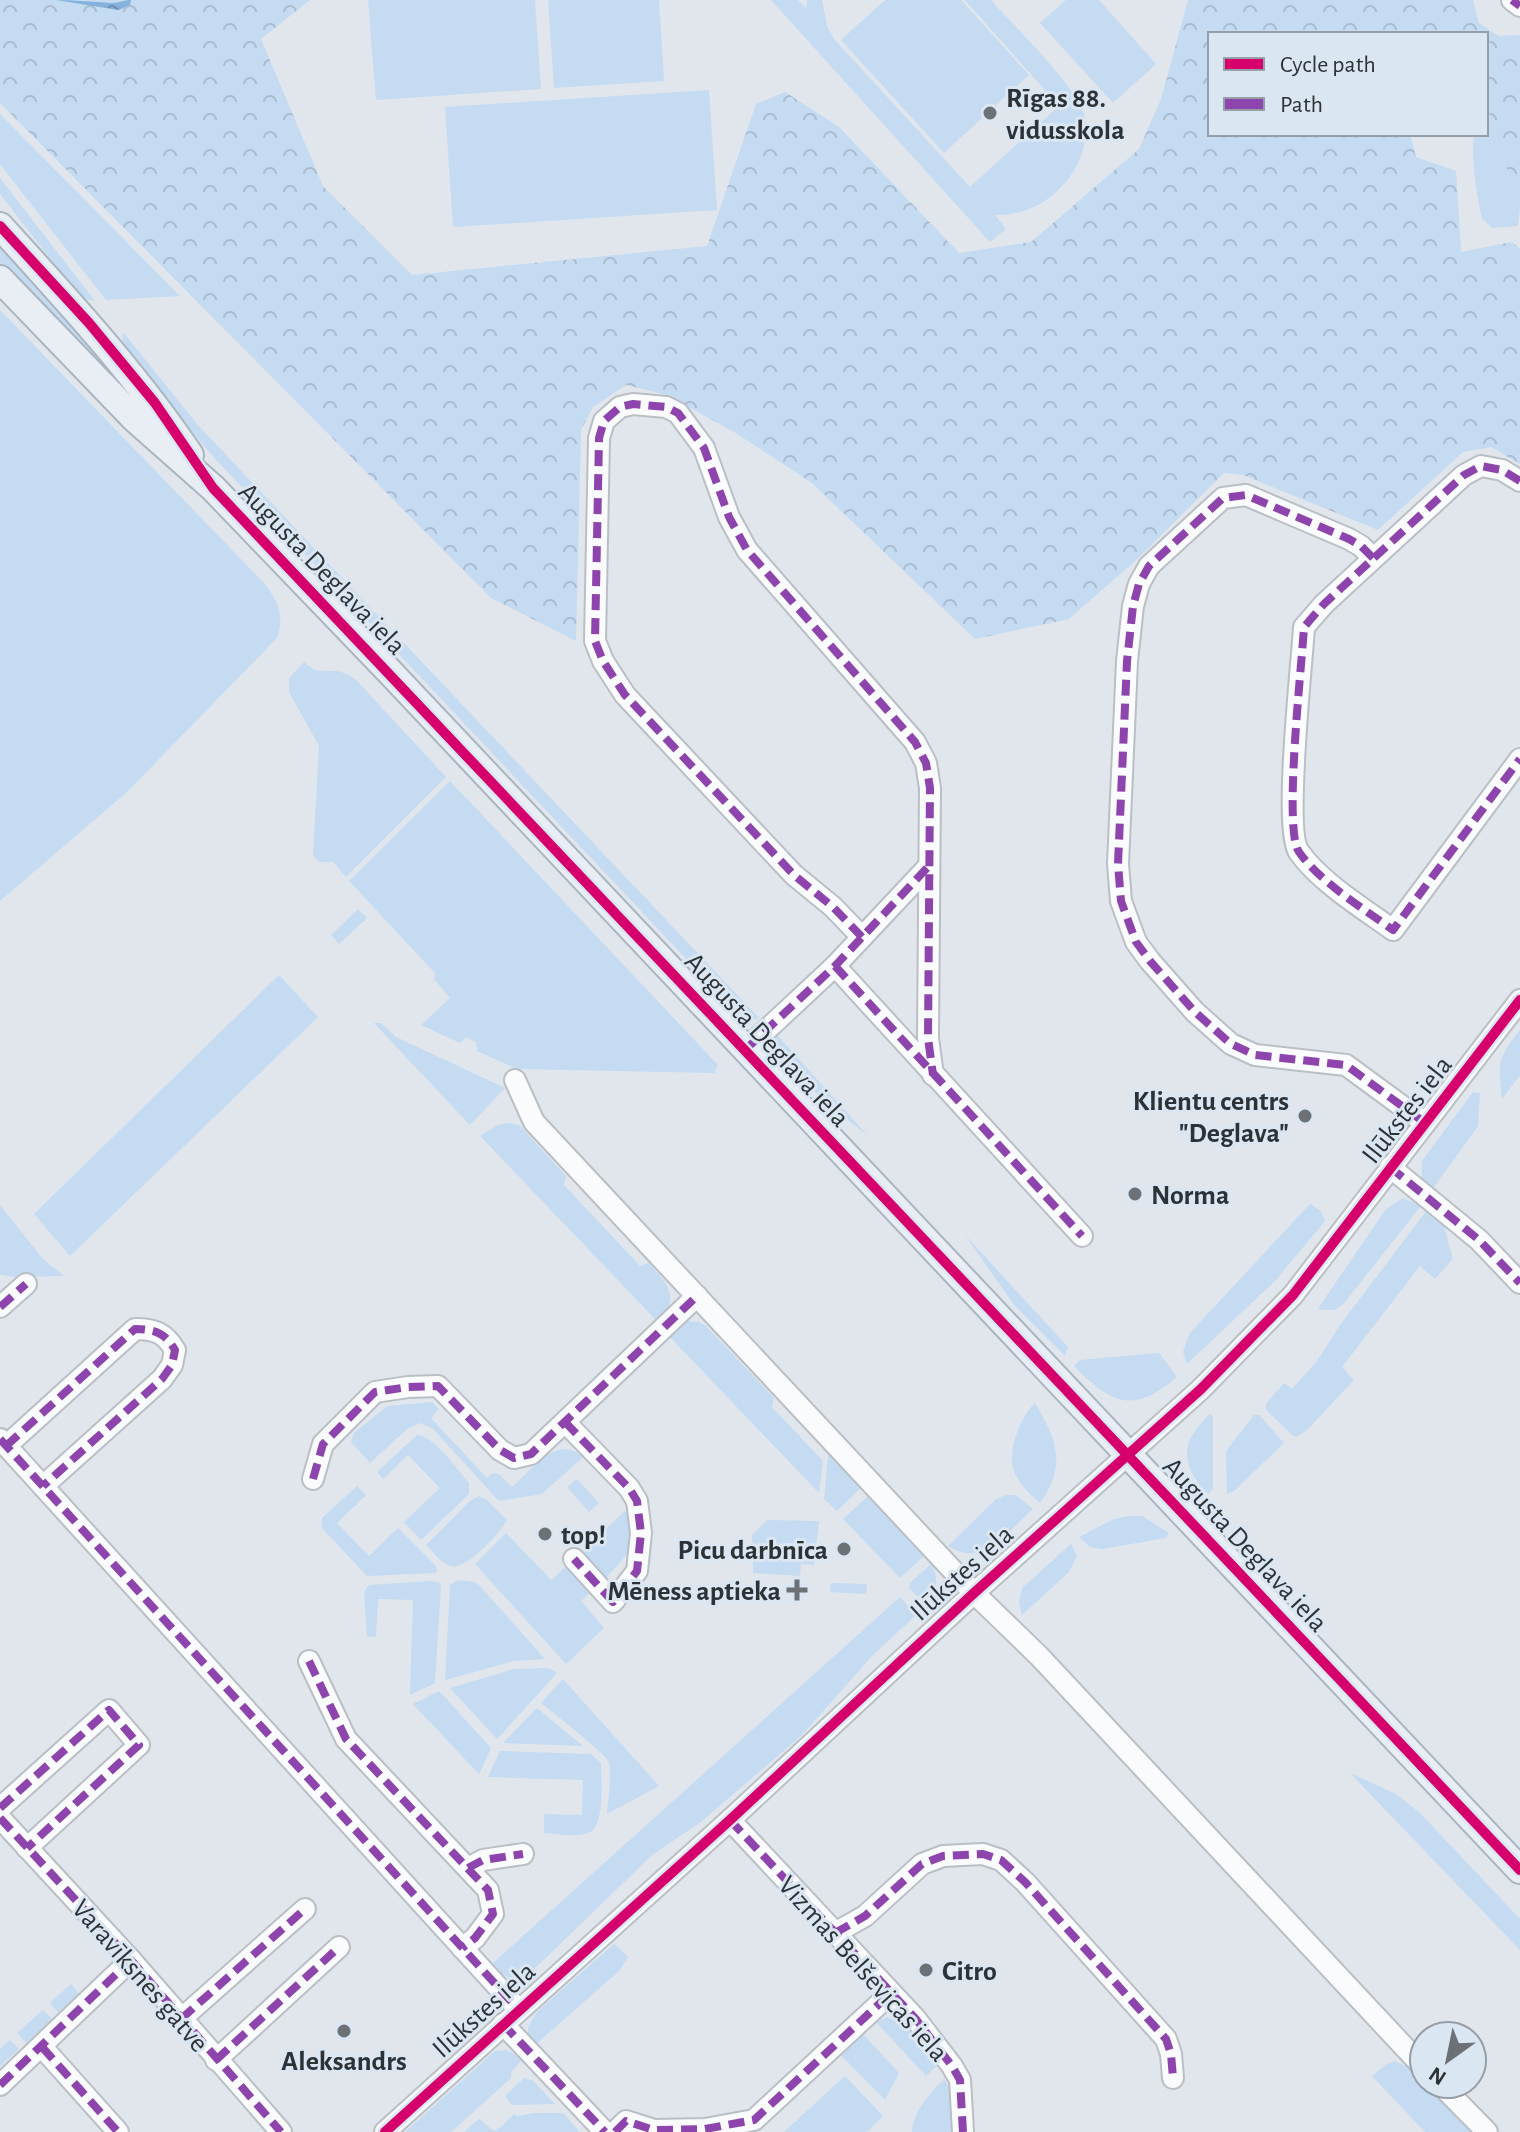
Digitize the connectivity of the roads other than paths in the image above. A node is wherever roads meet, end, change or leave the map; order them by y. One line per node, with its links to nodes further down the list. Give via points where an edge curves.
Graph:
1 (1512, 0): 2 (street)
2 (1520, 6)
3 (0, 226): 6 (main road, Augusta Deglava iela, via 155,403)
4 (0, 279): 6 (main road, Augusta Deglava iela, via 135,419)
5 (1520, 481): 7 (street, via 1481,466 1464,475)
6 (213, 488): 13 (main road, Augusta Deglava iela)
7 (1373, 558): 8 (street, via 1304,627 1291,816 1297,850 1393,930); 16 (street, via 1349,539 1246,495 1223,498 1149,566 1133,606 1127,661 1121,901 1136,942 1150,961 1231,1044 1255,1055 1346,1065)
8 (1520, 759)
9 (928, 867): 10 (street); 10 (street, via 930,788 915,742 747,550 704,448 678,413 666,407 620,407 604,421 599,438 594,624 603,661 625,695 794,875); 14 (street, via 928,1038)
10 (862, 937): 11 (street)
11 (835, 966): 13 (street); 14 (street)
12 (1520, 1000): 16 (street, Ilūkstes iela)
13 (746, 1049): 25 (main road, Augusta Deglava iela)
14 (933, 1075): 18 (street)
15 (515, 1080): 21 (street, via 534,1122)
16 (1425, 1123): 17 (street, Ilūkstes iela)
17 (1390, 1167): 19 (street, via 1479,1240); 25 (street, Ilūkstes iela, via 1293,1295)
18 (1082, 1236)
19 (1520, 1283)
20 (26, 1284): 22 (street)
21 (697, 1296): 23 (street); 29 (street)
22 (0, 1307)
23 (565, 1422): 26 (street, via 531,1454 514,1458 438,1386 375,1392 323,1444); 28 (street, via 629,1488 641,1517 637,1571 613,1602)
24 (3, 1442): 27 (street); 27 (street, via 135,1329 167,1336 175,1350 162,1379)
25 (1128, 1454): 29 (street, Ilūkstes iela); 37 (main road, Augusta Deglava iela)
26 (313, 1479)
27 (43, 1486): 41 (street)
28 (574, 1559)
29 (974, 1593): 33 (street, Ilūkstes iela); 48 (street)
30 (309, 1661): 36 (street, via 346,1739)
31 (0, 1808): 34 (street, via 109,1710 139,1745)
32 (0, 1818): 34 (street, Varavīksnes gatve)
33 (730, 1820): 39 (street, Vizmas Belševicas iela); 44 (street, Ilūkstes iela)
34 (27, 1848): 42 (street, Varavīksnes gatve)
35 (523, 1854): 36 (street, via 483,1860)
36 (468, 1868): 41 (street, via 488,1890 493,1914)
37 (1520, 1870)
38 (305, 1909): 45 (street)
39 (835, 1933): 43 (street, Vizmas Belševicas iela); 50 (street, via 865,1916 922,1864 961,1853 1001,1860 1166,2039)
40 (339, 1947): 49 (street)
41 (462, 1948): 44 (street)
42 (131, 1960): 45 (street, Varavīksnes gatve); 47 (street)
43 (890, 1994): 53 (street); 60 (street, Vizmas Belševicas iela, via 915,2018 960,2080)
44 (518, 2009): 46 (street, Ilūkstes iela)
45 (181, 2019): 49 (street, Varavīksnes gatve)
46 (503, 2024): 57 (street, Ilūkstes iela); 58 (street)
47 (42, 2047): 51 (street); 55 (street)
48 (1408, 2051)
49 (216, 2060): 56 (street, Varavīksnes gatve)
50 (1173, 2078)
51 (0, 2085)
52 (1456, 2100): 61 (street)
53 (760, 2126): 54 (street)
54 (705, 2130): 59 (street, via 654,2130 626,2121)
55 (118, 2132)
56 (281, 2132)
57 (385, 2132)
58 (605, 2132)
59 (615, 2132)
60 (963, 2132)
61 (1487, 2132)

